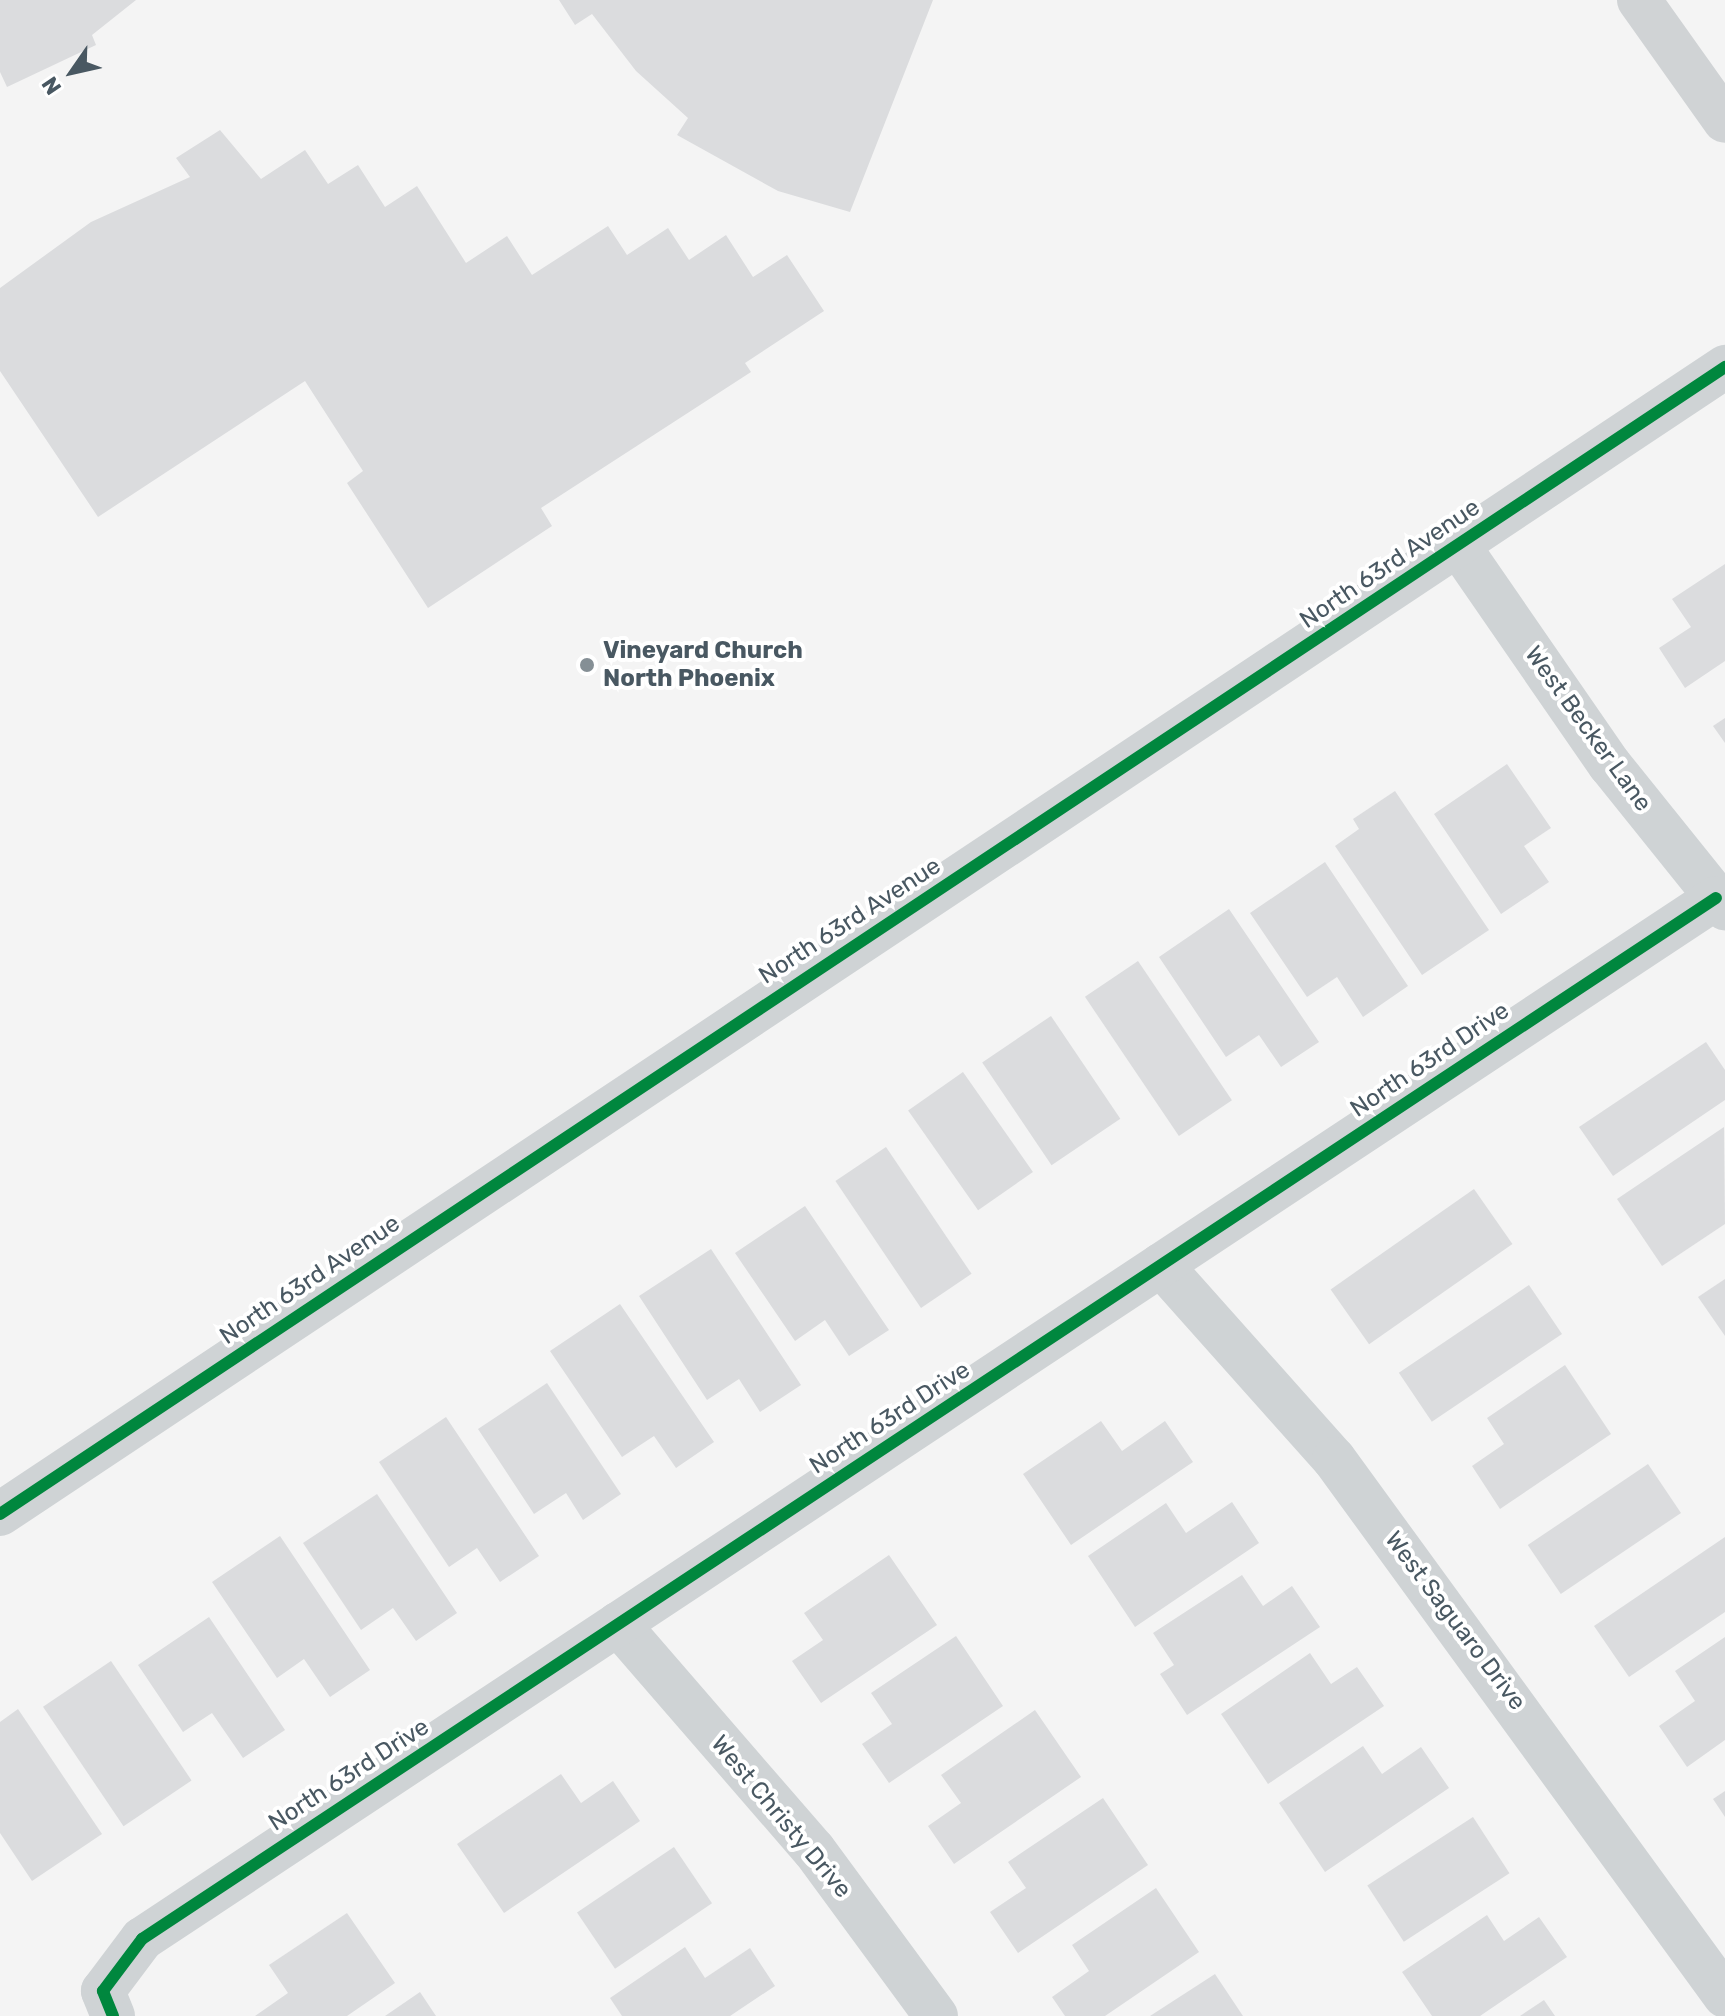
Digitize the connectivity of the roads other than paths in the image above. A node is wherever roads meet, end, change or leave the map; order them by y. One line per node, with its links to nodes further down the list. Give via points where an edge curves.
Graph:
1 (1639, 0): 2 (main road)
2 (1725, 121)
3 (1725, 367): 4 (street, North 63rd Avenue)
4 (1458, 545): 5 (street, West Becker Lane, via 1610,765); 7 (street, North 63rd Avenue)
5 (1720, 903): 6 (street, North 63rd Drive)
6 (1161, 1265): 8 (street, North 63rd Drive); 9 (street, West Saguaro Drive, via 1334,1459)
7 (0, 1514)
8 (618, 1624): 10 (street, North 63rd Drive, via 142,1939); 11 (street, West Christy Drive, via 814,1850)
9 (1725, 1996)
10 (108, 2004)
11 (936, 2016)

